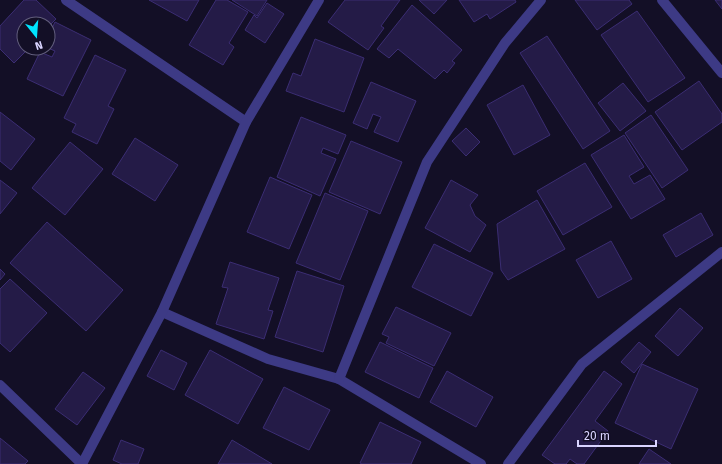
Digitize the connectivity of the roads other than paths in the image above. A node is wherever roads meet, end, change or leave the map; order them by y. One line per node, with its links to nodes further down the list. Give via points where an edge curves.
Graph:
1 (66, 0): 6 (street)
2 (319, 0): 6 (street)
3 (541, 0): 9 (street, via 505,43 427,162)
4 (662, 0): 5 (street)
5 (722, 73)
6 (246, 122): 8 (street)
7 (722, 252): 13 (street, via 582,364)
8 (162, 312): 9 (street, via 268,359); 11 (street)
9 (339, 380): 12 (street)
10 (0, 385): 11 (street)
11 (82, 464)
12 (481, 464)
13 (508, 464)

